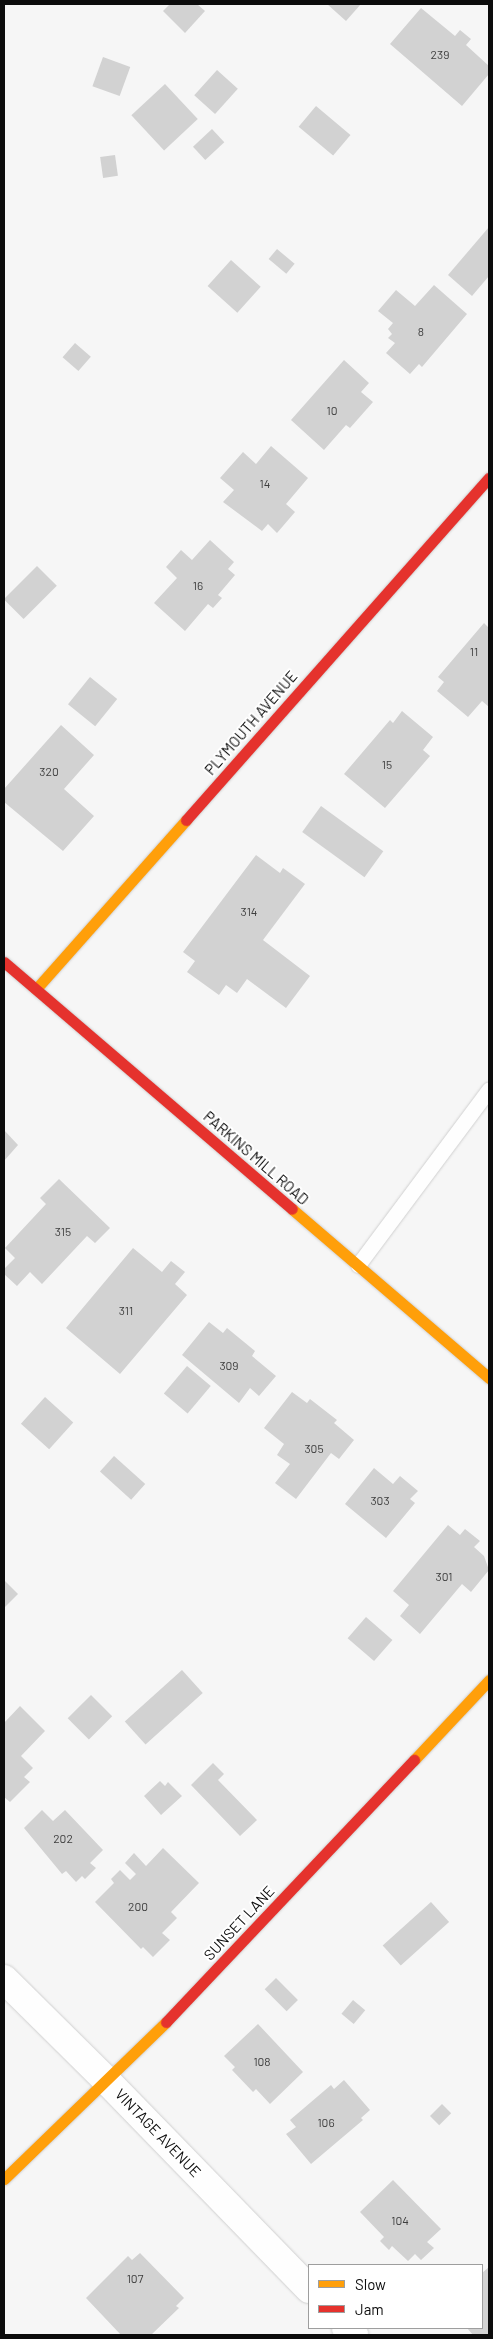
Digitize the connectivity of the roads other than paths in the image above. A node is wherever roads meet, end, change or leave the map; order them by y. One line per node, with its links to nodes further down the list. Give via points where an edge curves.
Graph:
1 (489, 478): 3 (street, PLYMOUTH AVENUE)
2 (4, 962): 3 (street, PARKINS MILL ROAD)
3 (36, 988): 5 (street, PARKINS MILL ROAD)
4 (489, 1090): 5 (lane)
5 (358, 1266): 6 (street, PARKINS MILL ROAD)
6 (489, 1378)
7 (489, 1680): 9 (street, SUNSET LANE)
8 (4, 1979): 9 (street, VINTAGE AVENUE)
9 (108, 2080): 10 (street, SUNSET LANE); 11 (street, VINTAGE AVENUE)
10 (4, 2179)
11 (308, 2288)

